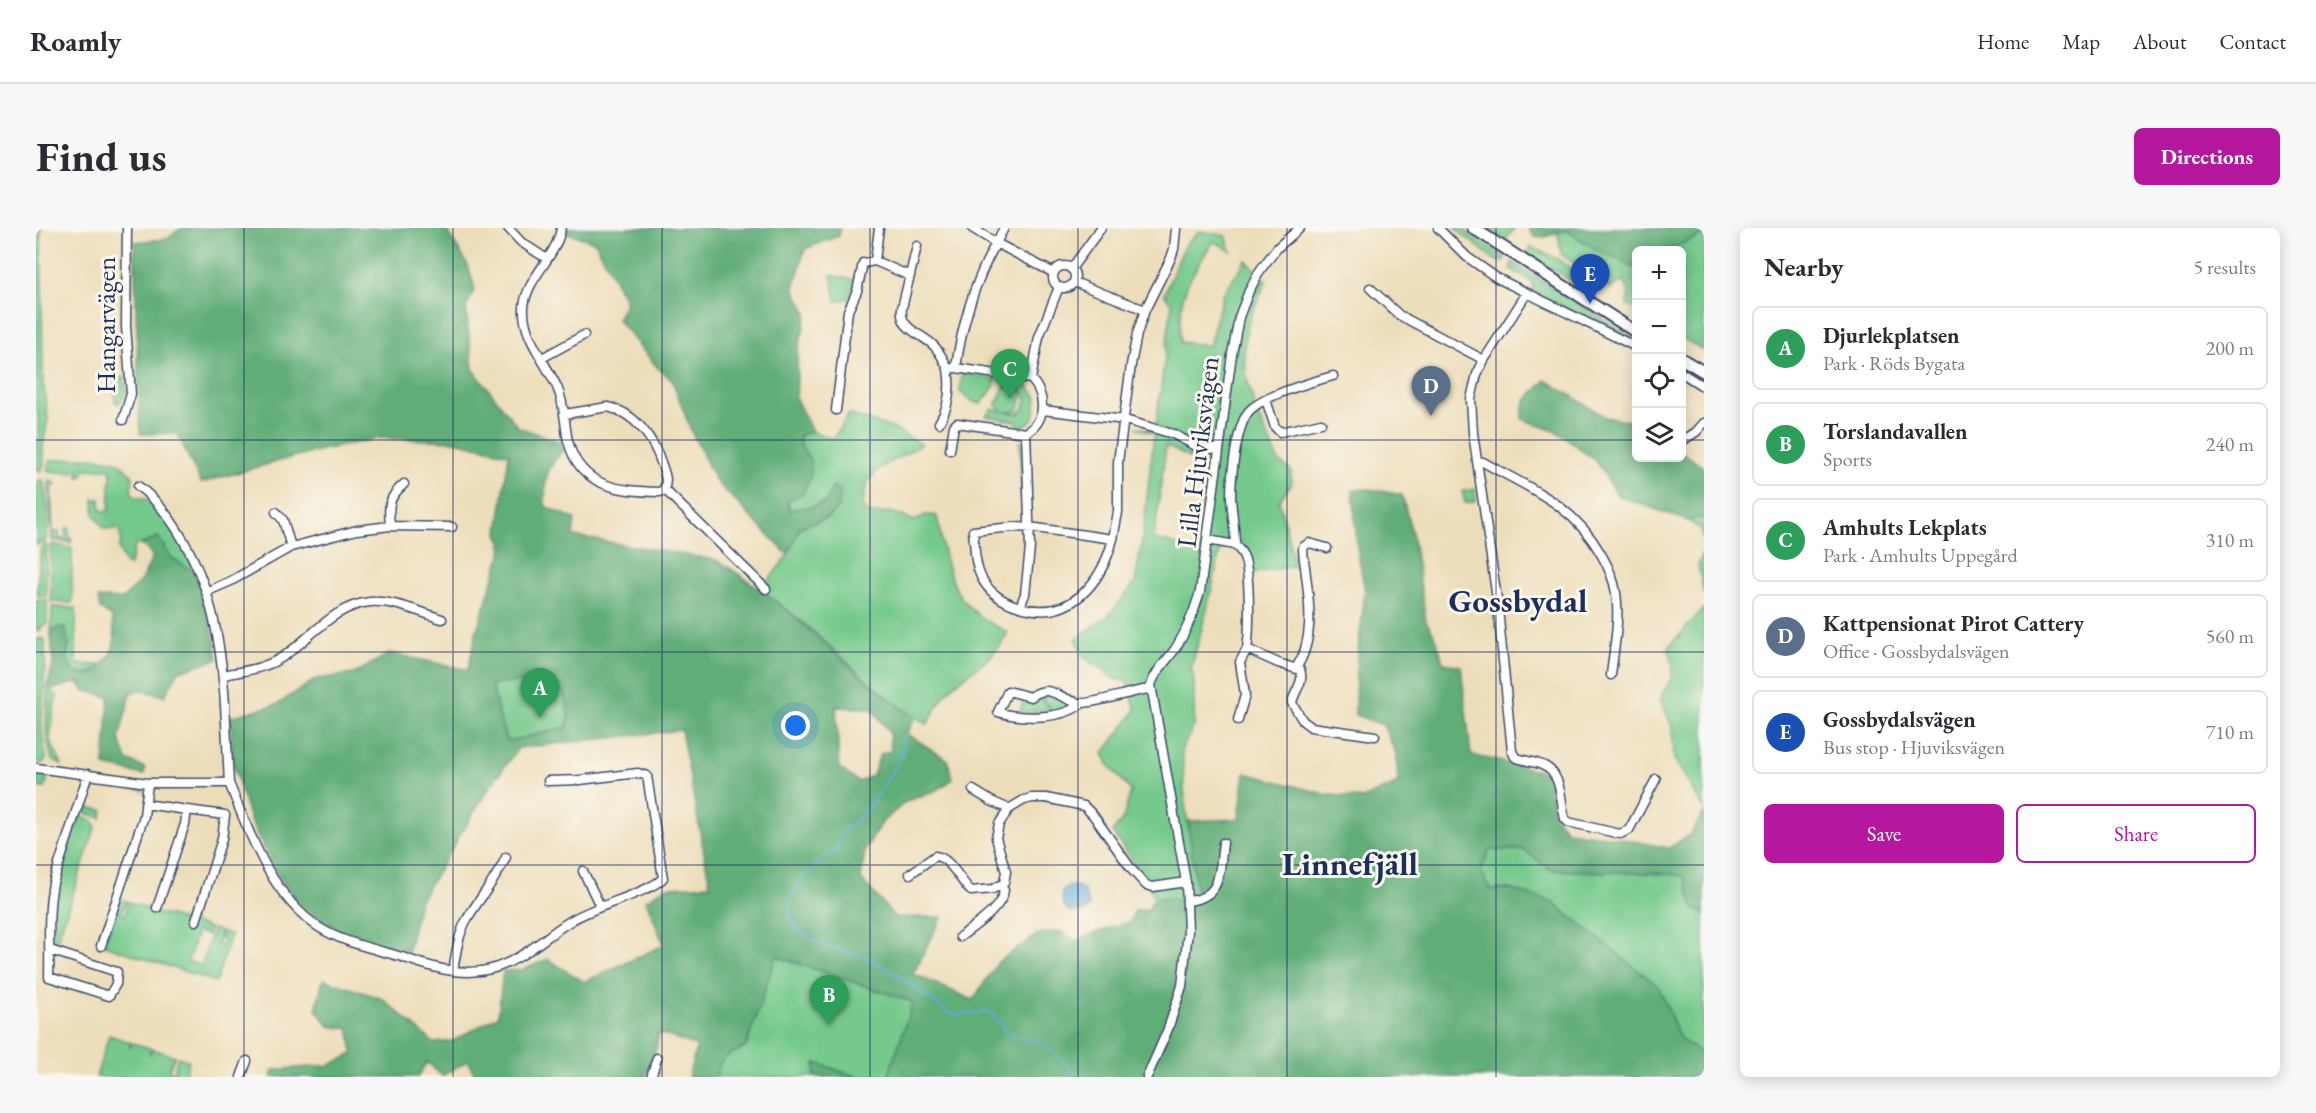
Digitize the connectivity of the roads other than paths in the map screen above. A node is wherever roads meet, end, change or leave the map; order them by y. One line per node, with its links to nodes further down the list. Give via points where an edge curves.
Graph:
1 (127, 228): 40 (street, Hangarvägen, via 126,326 131,394)
2 (508, 228): 14 (street)
3 (561, 228): 14 (street)
4 (879, 228): 15 (street)
5 (972, 228): 12 (street)
6 (1004, 228): 12 (street)
7 (1101, 228): 16 (street)
8 (1176, 228): 23 (street, via 1174,249)
9 (1299, 228): 48 (street, Lilla Hjuviksvägen, via 1267,261 1243,304 1232,354)
10 (1438, 228): 22 (street, via 1480,268)
11 (1473, 228): 24 (main road)
12 (996, 243): 17 (street); 30 (street, via 968,305)
13 (918, 246): 18 (street)
14 (547, 259): 27 (street, via 524,304 526,328)
15 (874, 261): 18 (street); 37 (street, via 863,262 848,310)
16 (1071, 268): 17 (street, via 1060,267); 19 (street)
17 (1054, 273): 20 (street, via 1053,280)
18 (910, 276): 30 (street, via 902,319 933,345)
19 (1074, 282): 20 (street, via 1069,288); 23 (street)
20 (1059, 287): 34 (street, via 1040,337)
21 (1370, 288): 28 (street, via 1399,315)
22 (1527, 293): 26 (street); 28 (street)
23 (1145, 310): 41 (street, via 1137,334)
24 (1632, 329)
25 (584, 335): 27 (street)
26 (1632, 345)
27 (542, 358): 39 (street)
28 (1484, 360): 49 (street, via 1471,399)
29 (1686, 361): 31 (main road)
30 (952, 368): 34 (street); 42 (street, via 947,406)
31 (1704, 372)
32 (1333, 376): 36 (street)
33 (1686, 376): 35 (street)
34 (1030, 379): 38 (street, via 1042,398)
35 (1704, 387)
36 (1266, 400): 43 (street, via 1280,432); 59 (street, via 1248,411 1241,427 1231,495)
37 (836, 410)
38 (1042, 410): 41 (street); 45 (street, via 1038,423)
39 (565, 414): 52 (street, via 573,453 591,477 617,490); 52 (street, via 608,407 636,424 652,441 666,479)
40 (123, 420)
41 (1125, 420): 48 (street, via 1173,434 1196,446); 57 (street)
42 (939, 423)
43 (1321, 423)
44 (1704, 423): 46 (street)
45 (1026, 433): 47 (street, via 957,423); 56 (street)
46 (1686, 438)
47 (950, 450)
48 (1220, 450): 58 (street, Lilla Hjuviksvägen)
49 (1477, 461): 69 (street, via 1562,507 1595,543 1616,591 1618,616); 76 (street, via 1497,599 1513,754 1555,774 1568,822 1620,834 1629,830)
50 (404, 484): 54 (street, via 391,496)
51 (138, 486): 63 (street, via 162,506 189,549)
52 (664, 489): 62 (street)
53 (276, 512): 60 (street, via 283,520)
54 (390, 526): 55 (street); 60 (street)
55 (452, 527)
56 (1033, 528): 57 (street); 64 (street); 64 (street, via 973,531 984,582 1002,600)
57 (1113, 540): 64 (street, via 1105,563 1084,593 1054,610)
58 (1208, 540): 59 (street); 70 (street, Lilla Hjuviksvägen, via 1191,620)
59 (1235, 545): 66 (street, via 1245,560)
60 (291, 547): 63 (street)
61 (1328, 548): 67 (street, via 1309,543 1304,547 1308,632)
62 (766, 589)
63 (208, 591): 68 (street)
64 (1024, 608)
65 (442, 619): 68 (street, via 395,605 361,604 331,617 267,666)
66 (1247, 649): 67 (street); 72 (street, via 1240,662 1245,695)
67 (1296, 668): 73 (street, via 1302,675 1292,703 1307,725)
68 (223, 675): 79 (street)
69 (1611, 675)
70 (1151, 689): 71 (street); 88 (street)
71 (1082, 704): 71 (street, via 1048,690 1031,697 1008,691 998,712 1022,718 1048,716)
72 (1238, 720)
73 (1375, 736)
74 (36, 768): 75 (street)
75 (88, 774): 78 (street); 96 (street, via 53,883 48,922)
76 (1656, 779)
77 (548, 781): 91 (street, via 638,773 647,776 663,878)
78 (148, 783): 79 (street); 81 (street)
79 (229, 783): 97 (street, via 270,870 301,914 322,929 349,940)
80 (973, 790): 82 (street)
81 (145, 804): 83 (street); 95 (street)
82 (1009, 809): 88 (street, via 1032,798 1079,804 1093,815 1146,885); 89 (street, via 996,838 1006,872)
83 (187, 810): 92 (street); 93 (street, via 225,815 222,839)
84 (1223, 843): 90 (street, via 1217,883 1210,895)
85 (506, 857): 97 (street, via 499,874 466,920)
86 (583, 871): 91 (street)
87 (910, 874): 89 (street, via 939,856 971,891)
88 (1186, 882): 90 (street)
89 (1000, 887): 94 (street, via 1003,898 996,908)
90 (1187, 901): 102 (street, via 1182,986)
91 (600, 906): 97 (street, via 571,920 501,966 476,972)
92 (157, 908)
93 (196, 921)
94 (960, 937)
95 (101, 945)
96 (50, 950): 96 (street, via 49,977 109,996 117,972)
97 (453, 971)
98 (657, 1058): 101 (street)
99 (247, 1061): 100 (street)
100 (241, 1077)
101 (651, 1077)
102 (1147, 1077)

